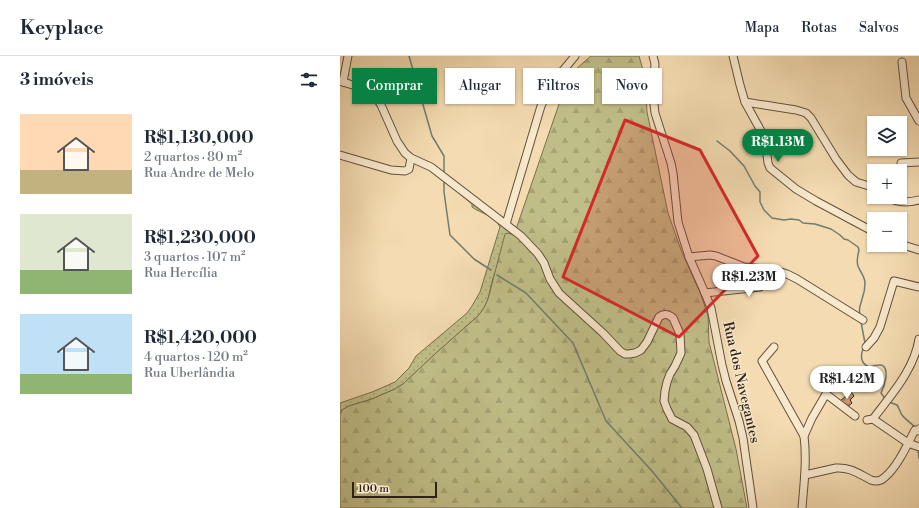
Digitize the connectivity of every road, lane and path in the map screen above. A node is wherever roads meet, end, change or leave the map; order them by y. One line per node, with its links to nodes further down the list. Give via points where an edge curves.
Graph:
1 (348, 56): 6 (street)
2 (574, 56): 16 (street, via 547,91)
3 (653, 56): 20 (street, Rua dos Navegantes, via 653,96 656,113 671,163 678,222)
4 (733, 56): 7 (street)
5 (902, 62): 8 (street, via 906,98)
6 (341, 82): 10 (street, via 359,86 376,97 397,142)
7 (745, 102): 13 (street, via 808,114 848,175 856,182); 17 (street, via 764,136 770,168 796,190)
8 (919, 121)
9 (340, 155): 10 (street, via 391,170 405,171 409,169)
10 (411, 158): 16 (street, via 432,167)
11 (919, 162): 12 (street)
12 (900, 163)
13 (867, 186)
14 (919, 200): 15 (street)
15 (907, 202)
16 (506, 224): 33 (street, via 538,254 559,293 625,354 640,350 660,316 666,314 673,318 680,334 681,352 667,382 664,402 672,419 687,427 694,435 706,465)
17 (867, 228)
18 (907, 246): 19 (street)
19 (919, 250)
20 (689, 257): 21 (street, via 710,255 744,267); 23 (street, Rua dos Navegantes)
21 (766, 269): 23 (street, via 760,287); 24 (street, via 797,279)
22 (919, 287): 27 (street, via 894,281 880,327)
23 (705, 293): 34 (street, Rua dos Navegantes, via 743,438)
24 (862, 319)
25 (919, 339): 31 (street, via 915,355 902,380 870,419)
26 (774, 347): 30 (street, via 762,361)
27 (866, 347)
28 (855, 416): 30 (street, via 826,394)
29 (917, 430): 31 (street)
30 (804, 436): 32 (street)
31 (914, 445): 32 (street, via 879,481 840,467)
32 (805, 476): 35 (street)
33 (718, 508)
34 (753, 508)
35 (802, 508)

